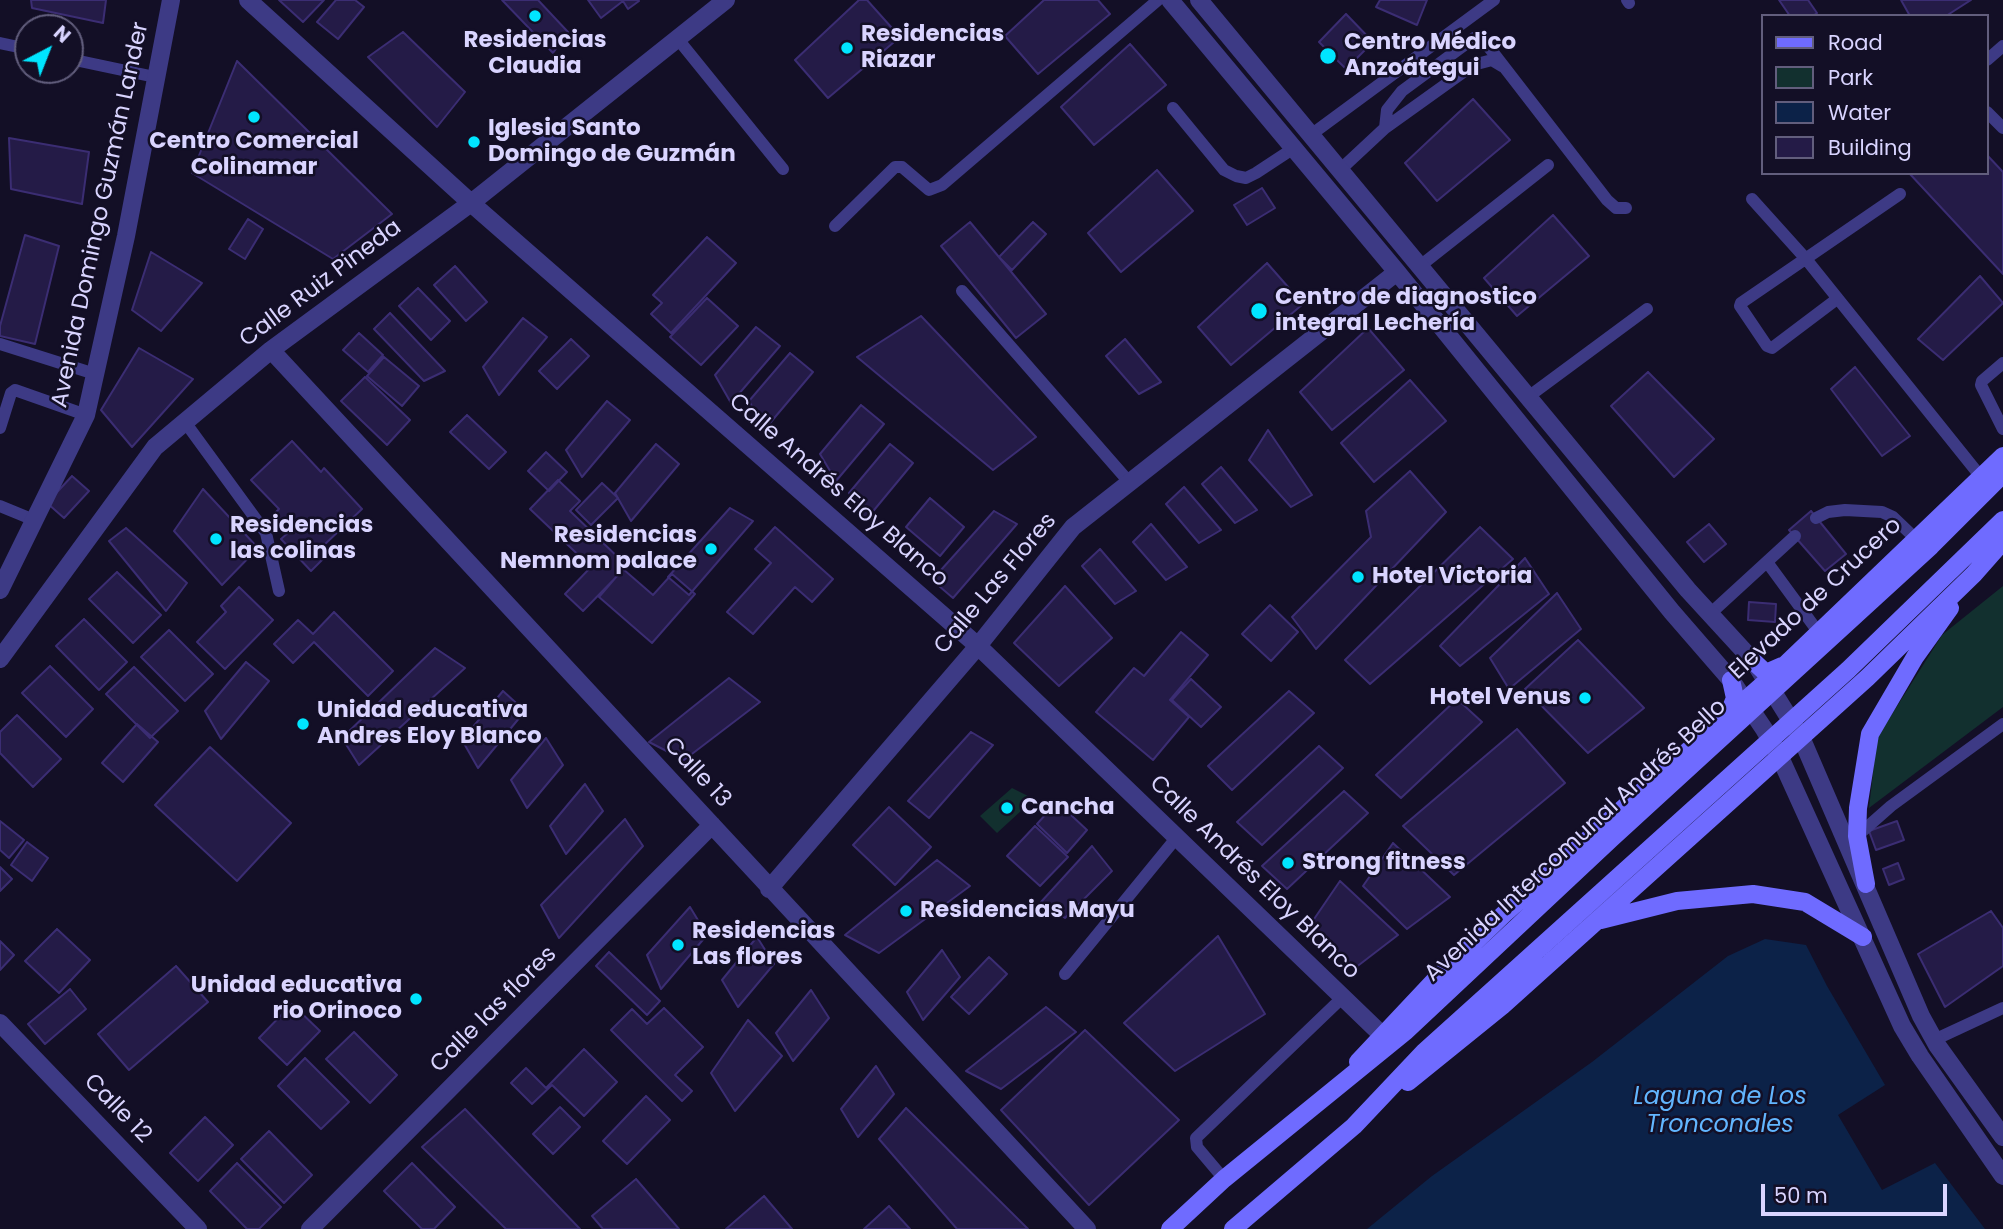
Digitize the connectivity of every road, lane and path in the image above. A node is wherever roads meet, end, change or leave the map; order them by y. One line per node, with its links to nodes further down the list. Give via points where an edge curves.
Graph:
1 (171, 0): 13 (street, Avenida Domingo Guzmán Lander)
2 (248, 0): 25 (street, Calle Andrés Eloy Blanco)
3 (726, 0): 8 (street, Calle Ruiz Pineda)
4 (1158, 0): 27 (lane, via 942,185 929,190 902,167 894,167)
5 (1170, 0): 19 (street)
6 (1199, 0): 18 (street)
7 (1494, 0): 18 (lane)
8 (677, 38): 21 (lane); 25 (street, Calle Ruiz Pineda)
9 (2003, 46): 10 (lane)
10 (1989, 58)
11 (84, 62): 13 (lane)
12 (1505, 68): 16 (lane, via 1492,60 1473,65); 16 (lane, via 1488,46 1474,38 1394,99); 26 (lane, via 1607,200 1616,208)
13 (155, 77): 37 (street, Avenida Domingo Guzmán Lander)
14 (1173, 108): 19 (lane, via 1224,170 1236,176 1256,173)
15 (1989, 113): 17 (lane)
16 (1385, 128): 22 (lane)
17 (2003, 128)
18 (1312, 134): 22 (street)
19 (1294, 148): 30 (street)
20 (1548, 164): 29 (lane)
21 (783, 169)
22 (1341, 169): 29 (street)
23 (1900, 194): 28 (lane)
24 (1752, 199): 28 (lane)
25 (471, 203): 35 (street, Calle Ruiz Pineda); 60 (street, Calle Andrés Eloy Blanco)
26 (1626, 208)
27 (835, 226)
28 (1806, 259): 32 (lane); 32 (lane, via 1741,303 1767,346 1777,346)
29 (1420, 266): 38 (street)
30 (1397, 272): 46 (street, Calle Las Flores); 64 (street)
31 (962, 291): 46 (lane)
32 (1837, 299): 45 (lane)
33 (1647, 309): 38 (lane)
34 (0, 344): 37 (lane)
35 (271, 350): 40 (street, Calle Ruiz Pineda); 71 (street, Calle 13)
36 (2003, 363): 42 (lane, via 1981,386)
37 (95, 374): 39 (street, Avenida Domingo Guzmán Lander)
38 (1528, 397): 58 (street)
39 (86, 415): 41 (lane, via 15,390); 49 (street, Avenida Domingo Guzmán Lander)
40 (185, 422): 57 (lane, via 266,533); 61 (street, Calle Ruiz Pineda, via 155,447)
41 (0, 428)
42 (2003, 429)
43 (2003, 456): 45 (main road, Elevado de Crucero)
44 (2003, 474): 84 (main road, Avenida Intercomunal Andrés Bello, via 1931,546 1406,1031)
45 (1982, 477): 52 (main road, Elevado de Crucero)
46 (1130, 483): 60 (street, Calle Las Flores, via 1073,527)
47 (0, 506): 49 (lane)
48 (1816, 518): 52 (lane, via 1845,510 1882,512 1894,517)
49 (34, 520): 56 (street, Avenida Domingo Guzmán Lander)
50 (2003, 520): 85 (main road, via 1848,670 1424,1052)
51 (1795, 536): 54 (lane)
52 (1917, 540): 59 (main road, Elevado de Crucero)
53 (2003, 541): 55 (main road)
54 (1767, 562): 58 (lane); 59 (lane)
55 (1974, 574): 69 (main road); 72 (main road, via 1870,734)
56 (0, 590)
57 (279, 591)
58 (1711, 613): 62 (street)
59 (1819, 632): 63 (main road, Elevado de Crucero)
60 (978, 646): 73 (street, Calle Andrés Eloy Blanco); 75 (street, Calle Las Flores)
61 (0, 659)
62 (1754, 661): 63 (main road, via 1766,673); 65 (street)
63 (1785, 664): 65 (main road, Elevado de Crucero)
64 (1731, 680): 66 (street); 67 (main road, via 1735,698)
65 (1766, 681): 66 (main road, Elevado de Crucero); 69 (street)
66 (1745, 700): 67 (main road, Elevado de Crucero); 70 (street)
67 (1728, 715): 82 (main road, Elevado de Crucero, via 1505,913)
68 (2003, 724): 72 (lane)
69 (1801, 737): 70 (main road); 74 (street)
70 (1779, 755): 76 (main road); 77 (street)
71 (712, 825): 75 (street, Calle 13); 90 (street, Calle las flores)
72 (1857, 836): 74 (main road)
73 (1177, 837): 78 (lane); 79 (street, Calle Andrés Eloy Blanco)
74 (1866, 884): 83 (street)
75 (769, 889): 91 (street, Calle 13)
76 (1597, 921): 77 (main road, via 1677,901 1753,894 1805,902); 85 (main road, via 1502,1006)
77 (1863, 937): 87 (street, via 1902,1026)
78 (1065, 974)
79 (1343, 997): 82 (street, Calle Andrés Eloy Blanco); 88 (lane, via 1196,1138)
80 (2003, 1008): 83 (lane)
81 (0, 1023): 89 (street, Calle 12)
82 (1381, 1034): 84 (main road, Elevado de Crucero)
83 (1934, 1040): 86 (street)
84 (1329, 1096): 88 (main road, Avenida Intercomunal Andrés Bello)
85 (1354, 1126): 93 (main road)
86 (2003, 1136)
87 (2003, 1176)
88 (1224, 1180): 92 (main road, Avenida Intercomunal Andrés Bello)
89 (198, 1229)
90 (310, 1229)
91 (1087, 1229)
92 (1170, 1229)
93 (1233, 1229)

